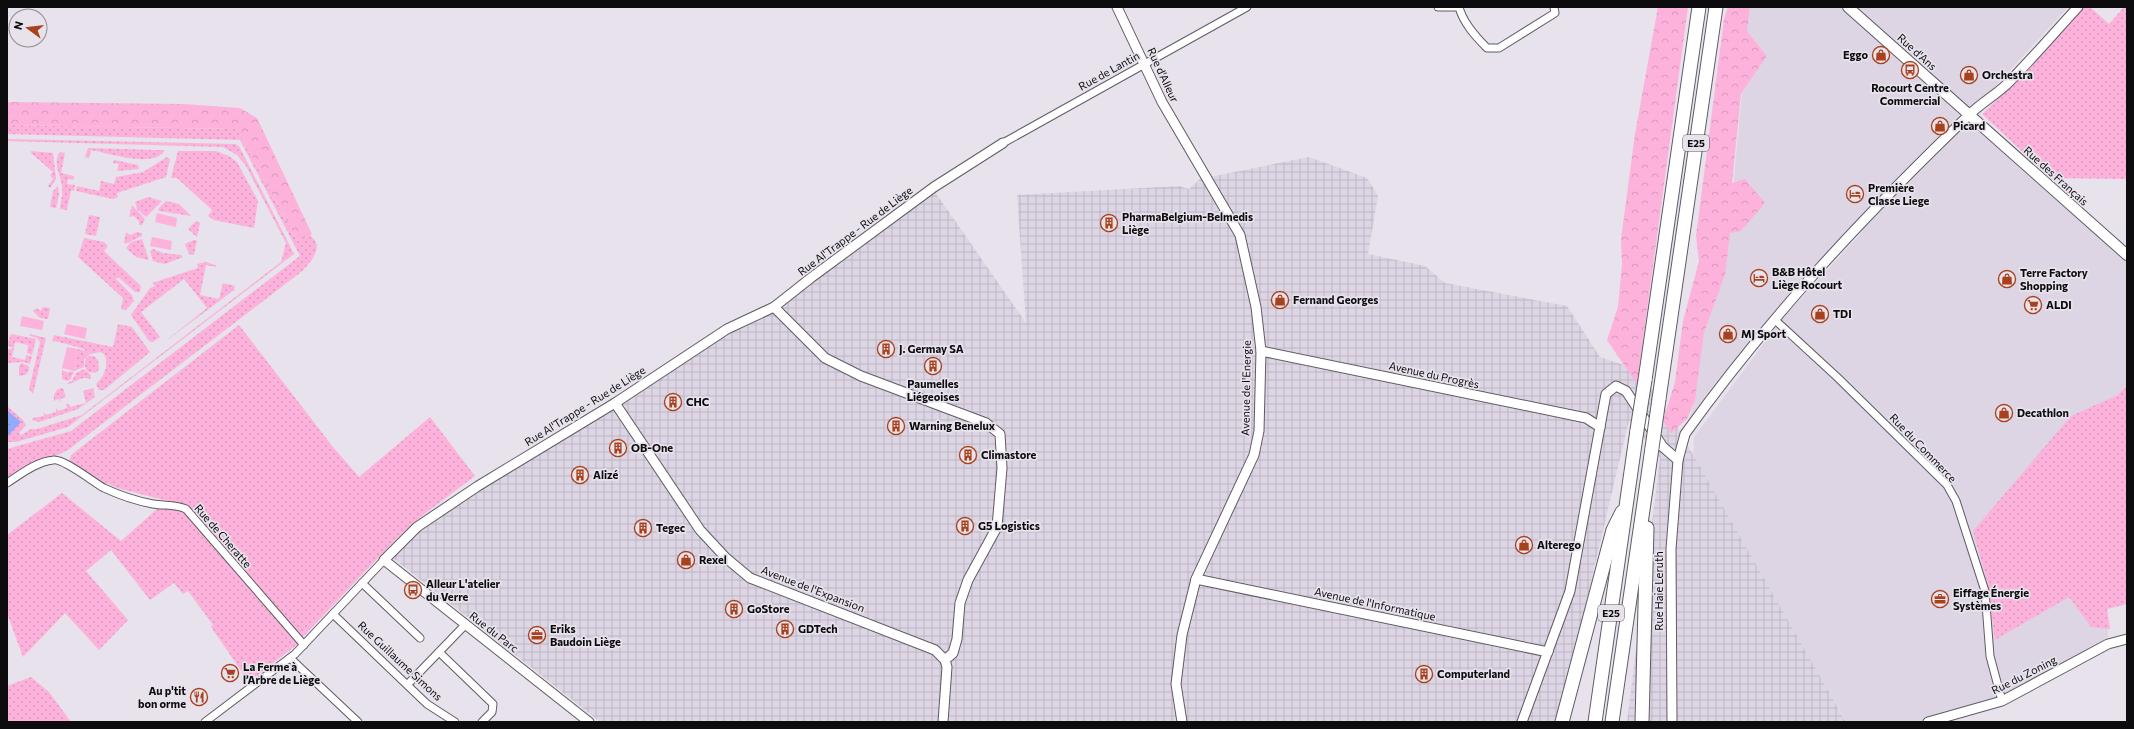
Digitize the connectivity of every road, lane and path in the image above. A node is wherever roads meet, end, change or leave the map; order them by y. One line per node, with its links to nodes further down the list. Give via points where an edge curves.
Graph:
1 (1117, 7): 10 (street, Rue d'Alleur)
2 (1247, 7): 10 (street, Rue de Lantin)
3 (1438, 7): 4 (street)
4 (1458, 7): 5 (street, via 1476,37 1486,48 1499,48 1547,19 1555,13)
5 (1554, 7)
6 (1699, 7): 22 (highway, E25, bridge)
7 (1716, 7): 23 (highway, E25, bridge)
8 (1848, 7): 11 (main road, Rue d'Ans)
9 (2078, 7): 11 (street, Rue Haie Leruth, via 2027,64)
10 (1144, 64): 12 (street, Rue de Lantin); 13 (street, Rue d'Alleur)
11 (1969, 115): 14 (main road, Rue des Français); 16 (street, Rue Haie Leruth, via 1874,210)
12 (1003, 143): 15 (street, Rue Al'Trappe - Rue de Liège, via 934,187)
13 (1190, 151): 17 (street, Avenue de l'Energie, via 1240,235 1256,307)
14 (2127, 256)
15 (774, 307): 18 (street, Rue Al'Trappe - Rue de Liège, via 727,328); 35 (street, via 825,358 861,376 986,423 1000,434 1002,468 997,527 968,580 960,603 957,639 953,653)
16 (1774, 319): 20 (street, Rue Haie Leruth, via 1686,434); 37 (street, Rue du Commerce, via 1947,485 1960,514 1985,591 1990,656)
17 (1261, 351): 19 (street, Avenue du Progrès, via 1586,418); 25 (street, Avenue de l'Energie, via 1259,431 1254,455)
18 (615, 403): 24 (street, Rue Al'Trappe - Rue de Liège, via 478,486 417,527); 35 (street, Avenue de l'Expansion, via 700,530 726,558 750,578 918,642 935,650)
19 (1600, 427): 20 (street, via 1606,394 1616,386 1626,391 1663,447); 33 (street, via 1570,591)
20 (1678, 460): 50 (street, Rue Haie Leruth, via 1671,549)
21 (7, 483): 31 (street, Rue de Cheratte, via 32,467 58,460 120,494 154,504 186,509)
22 (1627, 504): 46 (highway, via 1613,530); 47 (highway, E25)
23 (1643, 508): 48 (highway, E25); 49 (highway, via 1647,529)
24 (384, 560): 26 (street, Rue Al'Trappe - Rue de Liège); 28 (street, Rue du Parc)
25 (1196, 579): 33 (street, Avenue de l'Informatique); 44 (street, Avenue de l'Energie, via 1182,635 1176,684)
26 (362, 583): 27 (street, Rue Al'Trappe - Rue de Liège); 29 (street)
27 (333, 614): 31 (street, Rue Al'Trappe - Rue de Liège); 36 (street, Rue Guillaume Simons)
28 (465, 625): 32 (street); 42 (street, Rue du Parc)
29 (420, 638)
30 (2127, 639): 37 (street, Rue du Zoning, via 2108,644)
31 (304, 645): 34 (street, Rue Al'Trappe - Rue de Liège)
32 (439, 652): 36 (street); 41 (street, via 492,704 492,712)
33 (1548, 652): 45 (street)
34 (290, 658): 38 (street); 39 (street, Rue Al'Trappe - Rue de Liège)
35 (945, 660): 43 (street)
36 (408, 684): 40 (street, Rue Guillaume Simons, via 427,704)
37 (2002, 701): 51 (street, Rue du Zoning)
38 (356, 721)
39 (205, 722)
40 (455, 722)
41 (482, 722)
42 (589, 722)
43 (943, 722)
44 (1182, 722)
45 (1522, 722)
46 (1562, 722)
47 (1595, 722)
48 (1612, 722)
49 (1642, 722)
50 (1672, 722)
51 (1928, 722)

